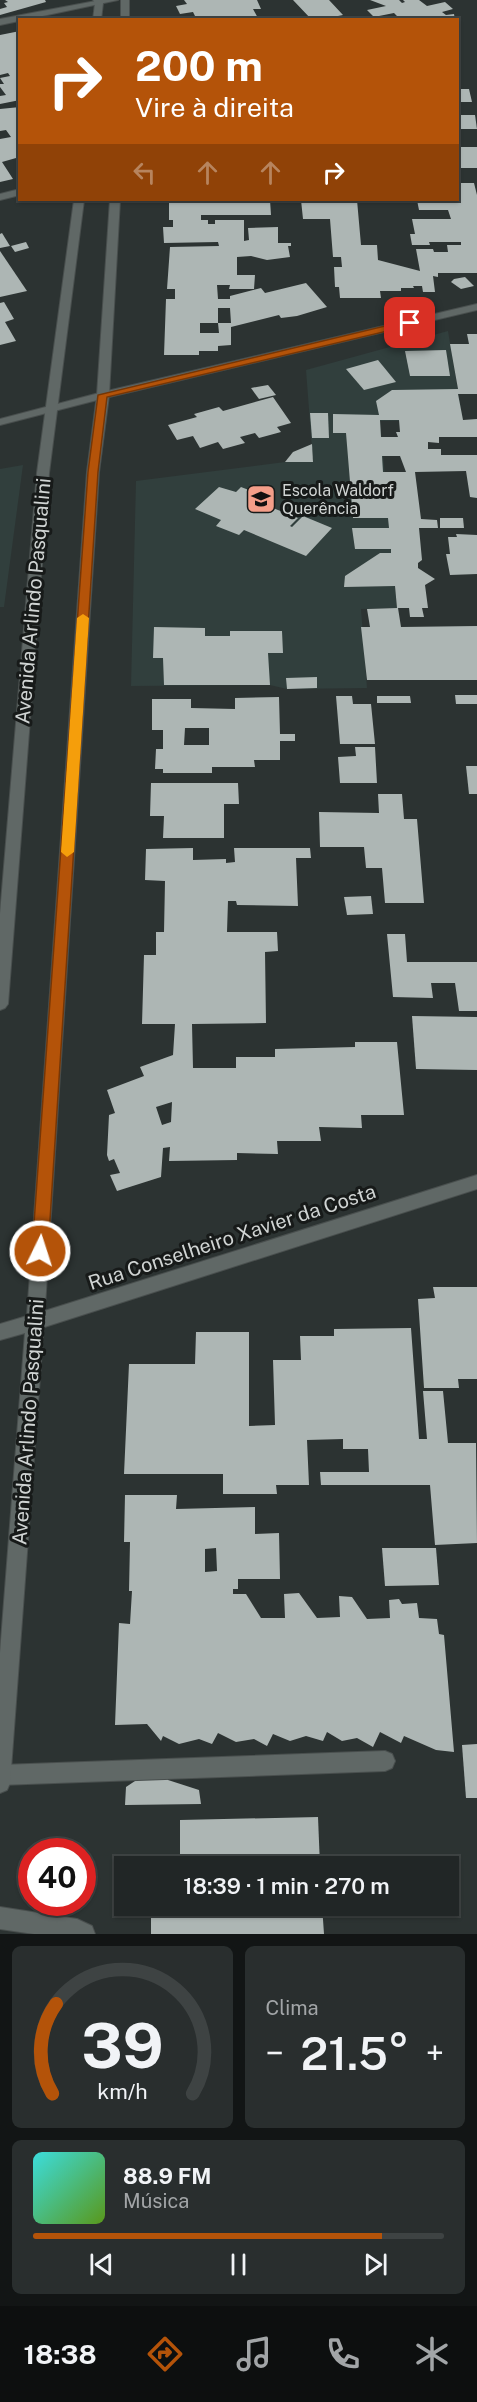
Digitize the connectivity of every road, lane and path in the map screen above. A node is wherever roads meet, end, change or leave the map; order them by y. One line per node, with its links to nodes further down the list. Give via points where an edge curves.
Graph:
1 (114, 0): 3 (street)
2 (125, 0): 7 (street)
3 (98, 2): 5 (street); 6 (street)
4 (18, 18): 8 (street)
5 (20, 18)
6 (97, 18)
7 (125, 18)
8 (0, 22)
9 (18, 192): 10 (street)
10 (0, 196)
11 (79, 201): 15 (street, Avenida Arlindo Pasqualini)
12 (115, 201): 14 (street, Avenida Arlindo Pasqualini)
13 (477, 307): 14 (street)
14 (103, 395): 15 (street); 19 (street, Avenida Arlindo Pasqualini, via 93,472)
15 (51, 408): 16 (street); 17 (street, Avenida Arlindo Pasqualini)
16 (0, 422)
17 (0, 1004)
18 (477, 1182): 19 (street, Rua Conselheiro Xavier da Costa)
19 (35, 1322): 20 (street, Rua Conselheiro Xavier da Costa); 22 (street, Avenida Arlindo Pasqualini)
20 (0, 1332)
21 (385, 1761): 22 (street)
22 (0, 1779)
23 (0, 1918): 24 (street)
24 (84, 1934)

